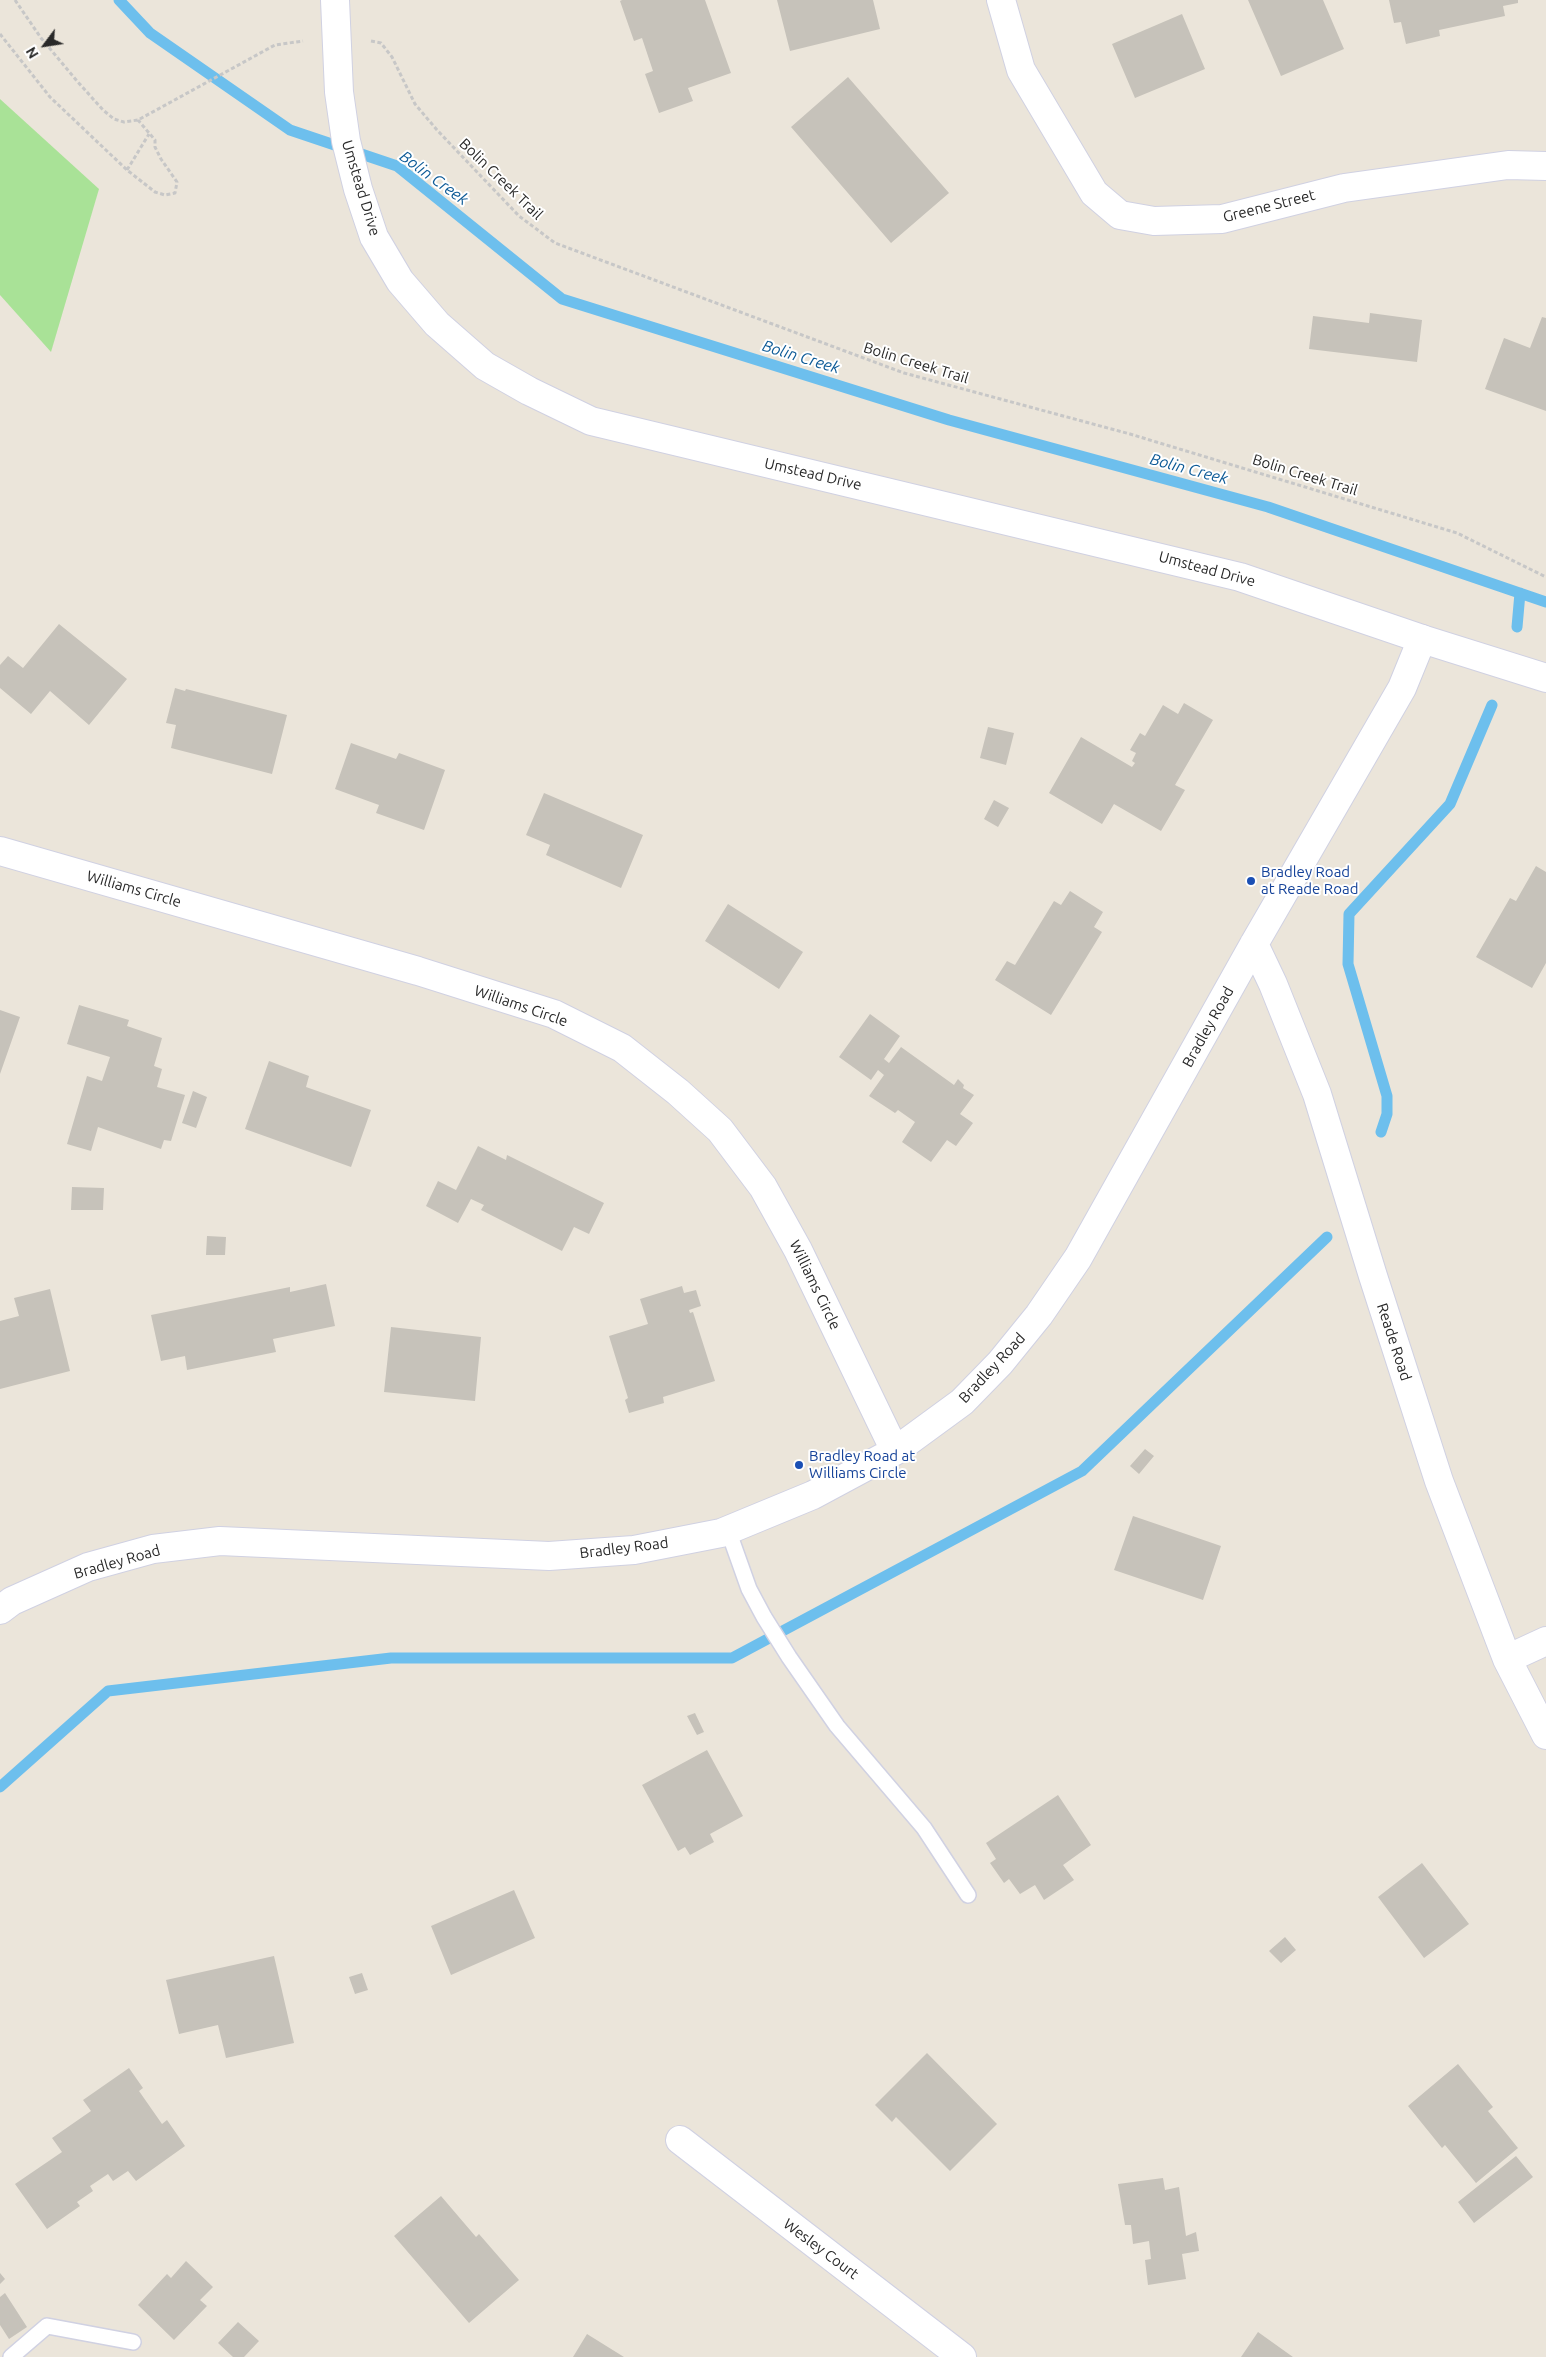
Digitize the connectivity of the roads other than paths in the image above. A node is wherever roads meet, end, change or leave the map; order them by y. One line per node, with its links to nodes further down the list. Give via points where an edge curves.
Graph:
1 (336, 0): 4 (street, Umstead Drive, via 339,92 346,141 374,237 400,281 437,324 485,366 591,421 1231,574)
2 (1001, 0): 3 (street, Greene Street, via 1021,70 1094,193 1120,215 1154,221 1222,219 1344,188 1508,165)
3 (1546, 166)
4 (1422, 639): 5 (street, Umstead Drive); 7 (street, Bradley Road, via 1402,688)
5 (1546, 678)
6 (0, 851): 8 (street, Williams Circle, via 418,971 554,1014 622,1048 720,1130 763,1187 798,1250)
7 (1254, 944): 8 (street, Bradley Road, via 1078,1258 1039,1315 1000,1363 962,1402); 12 (street, Reade Road, via 1317,1094 1436,1472)
8 (895, 1451): 9 (street, Bradley Road, via 813,1495)
9 (728, 1530): 10 (street, Bradley Road, via 634,1550 549,1556 220,1541 153,1549 88,1567 12,1601); 14 (lane, via 749,1589 789,1657 837,1726 924,1828)
10 (0, 1610)
11 (1546, 1641): 12 (street)
12 (1507, 1659): 13 (street, Reade Road)
13 (1546, 1735)
14 (968, 1895)
15 (680, 2140): 18 (street, Wesley Court)
16 (133, 2342): 17 (lane, via 46,2326)
17 (11, 2357)
18 (962, 2357)

